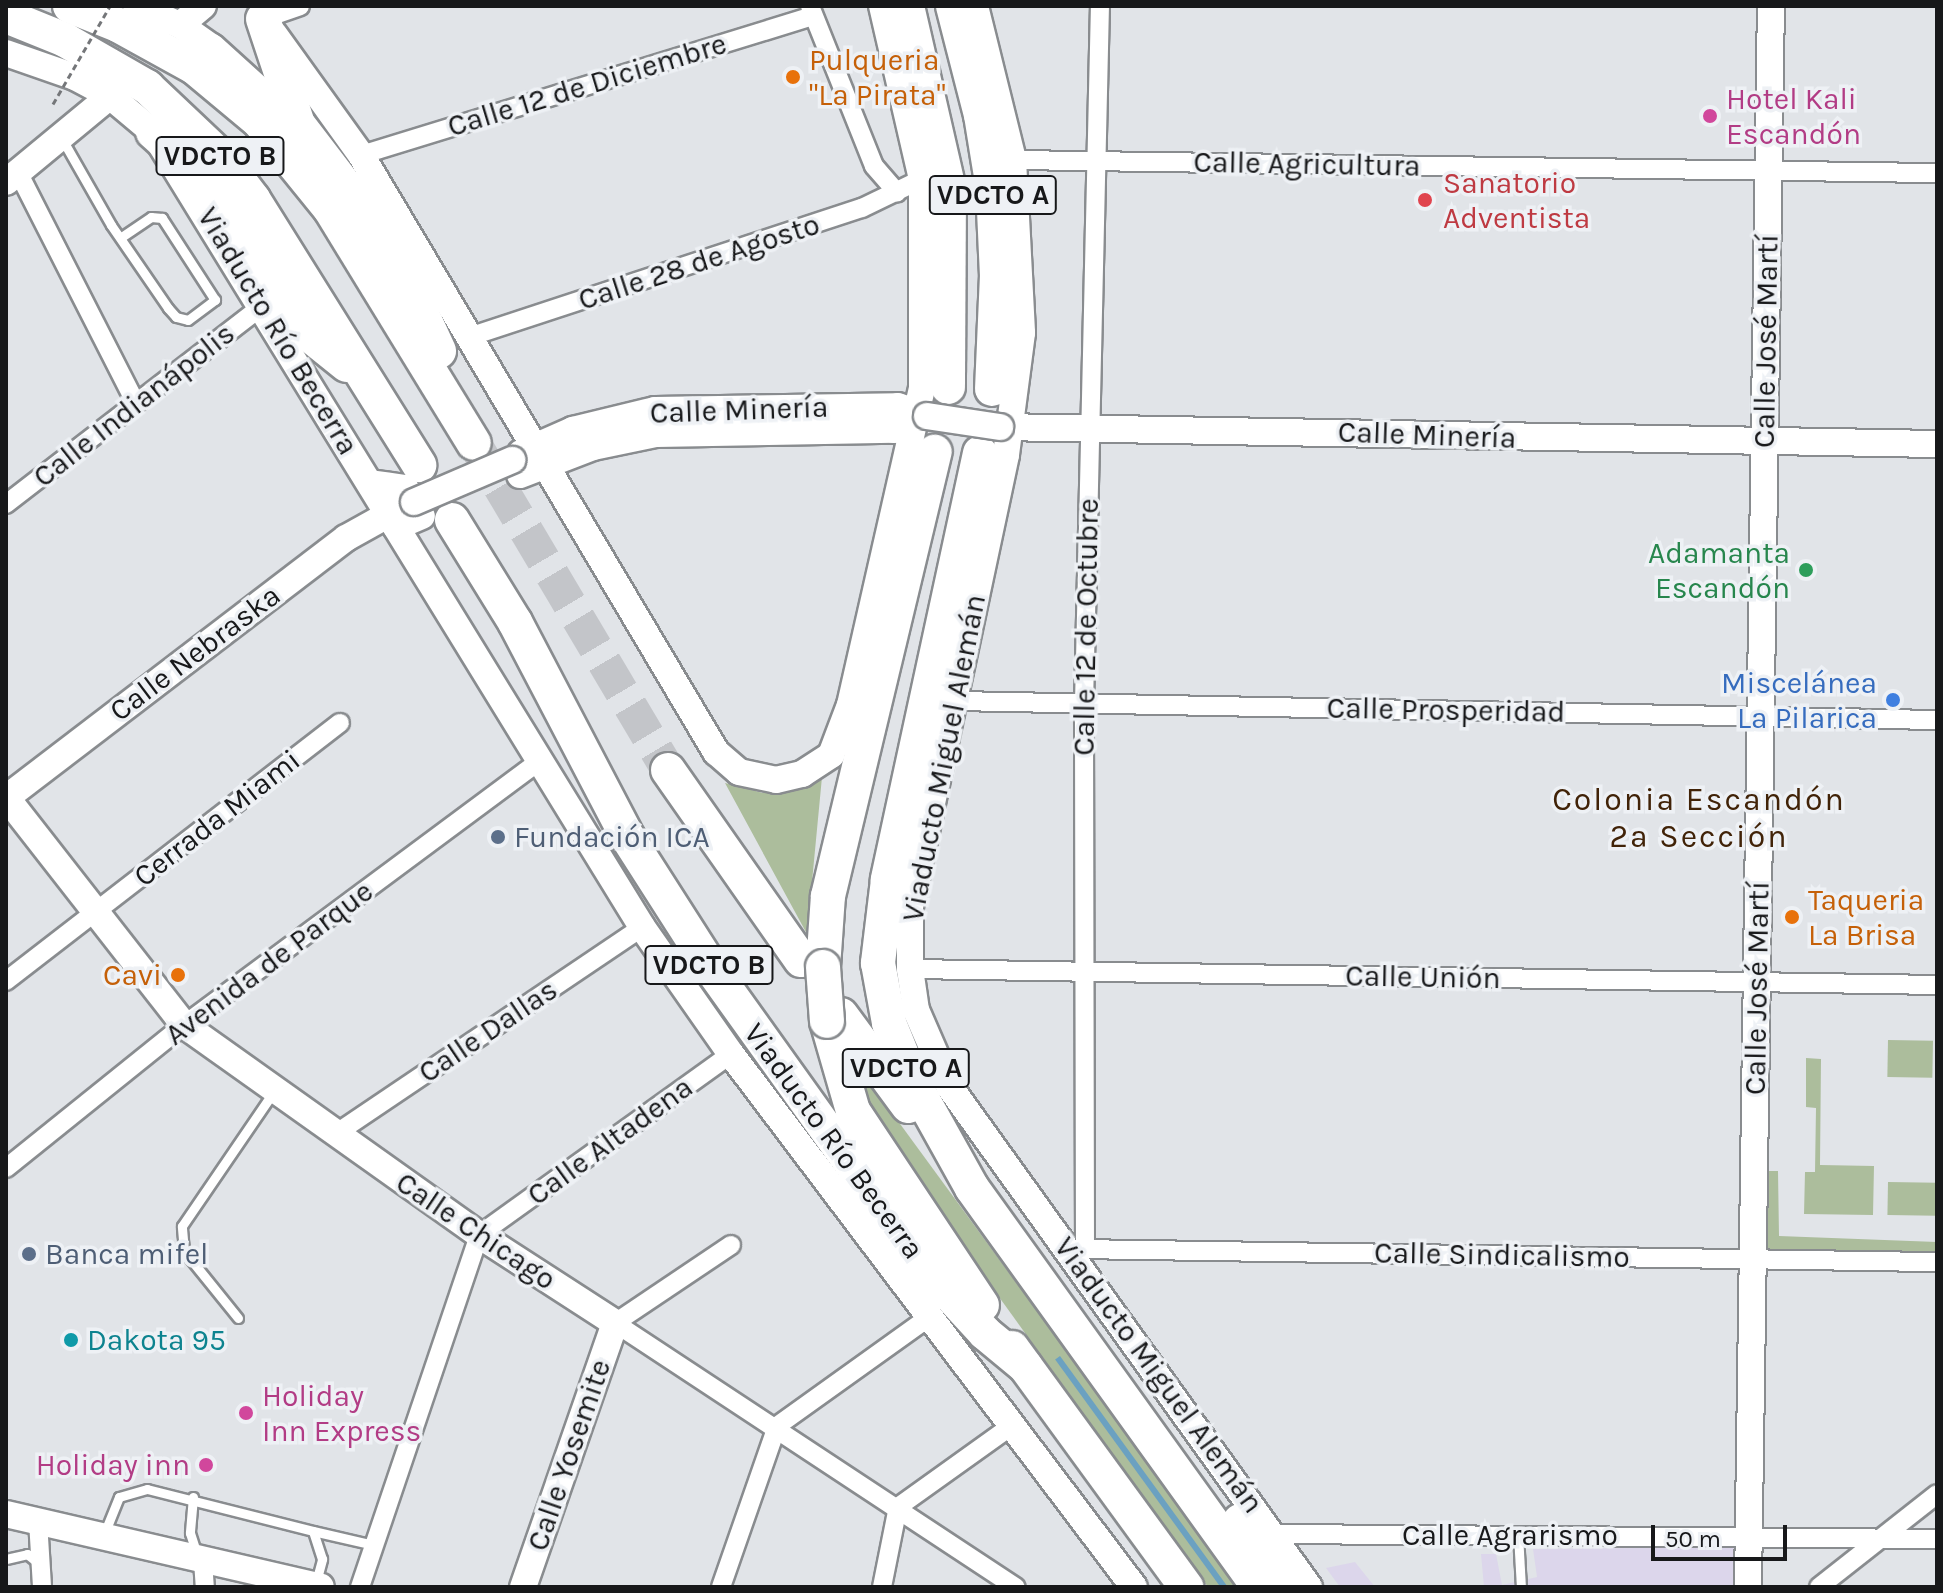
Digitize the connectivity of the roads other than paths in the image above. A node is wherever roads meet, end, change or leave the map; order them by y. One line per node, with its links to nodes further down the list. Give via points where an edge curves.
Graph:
1 (70, 6): 35 (highway, VDCTO B, via 118,25 194,67 259,121 331,210)
2 (136, 6): 14 (street)
3 (203, 6): 14 (street)
4 (300, 6): 12 (street)
5 (882, 6): 26 (street)
6 (907, 6): 32 (highway, VDCTO A, via 949,189)
7 (953, 6): 33 (highway, VDCTO A, via 993,188 997,275)
8 (975, 6): 21 (street, Viaducto Miguel Alemán)
9 (1100, 6): 22 (street, Calle 12 de Octubre)
10 (1771, 6): 23 (street, Calle José Martí)
11 (812, 11): 20 (street, Calle 12 de Diciembre); 27 (street, via 874,166)
12 (260, 12): 17 (highway); 20 (street)
13 (6, 16): 31 (highway, Viaducto Río Becerra / VDCTO B, via 65,40 147,87 184,118 253,199)
14 (180, 25): 17 (street, via 249,76)
15 (6, 53): 16 (street, Viaducto Río Becerra, via 34,59)
16 (110, 96): 18 (street, Viaducto Río Becerra); 19 (street)
17 (298, 124): 35 (highway, via 347,188 417,303 436,339)
18 (153, 132): 29 (street, Viaducto Río Becerra); 31 (highway, via 212,185 307,333 327,353)
19 (60, 137): 25 (street); 28 (lane)
20 (361, 155): 30 (street)
21 (1013, 160): 22 (street, Calle Agricultura); 39 (street, Viaducto Miguel Alemán, via 1022,333)
22 (1095, 161): 23 (street, Calle Agricultura); 38 (street, Calle 12 de Octubre)
23 (1769, 170): 24 (street, Calle Agricultura); 41 (street, Calle José Martí)
24 (1937, 173)
25 (12, 177): 34 (street)
26 (922, 179): 27 (street, Calle 28 de Agosto); 36 (street)
27 (897, 192): 30 (street, Calle 28 de Agosto)
28 (120, 238): 28 (lane, via 176,317 188,320 215,300 162,218 151,217)
29 (262, 306): 34 (street, Calle Indianápolis); 45 (street, Viaducto Río Becerra)
30 (472, 336): 37 (street)
31 (362, 373): 46 (highway, Viaducto Río Becerra / VDCTO B)
32 (948, 387)
33 (992, 389)
34 (135, 402): 47 (street, Calle Indianápolis)
35 (453, 409): 44 (highway, VDCTO B)
36 (922, 415): 39 (street, Calle Minería, bridge); 43 (street, Calle Minería, via 894,430 656,434); 50 (street)
37 (519, 419): 43 (street); 44 (street)
38 (1090, 426): 39 (street, Calle Minería); 41 (street, Calle Minería); 52 (street, Calle 12 de Octubre)
39 (997, 436): 51 (street, Viaducto Miguel Alemán); 74 (highway, Viaducto Miguel Alemán / VDCTO A, via 891,865 878,963 899,1052)
40 (1937, 444): 41 (street, Calle Minería)
41 (1765, 445): 53 (street, Calle José Martí)
42 (935, 452): 49 (highway, VDCTO A)
43 (539, 454): 44 (street, Calle Minería); 50 (street, via 716,752 730,767 776,780 814,768 831,755)
44 (503, 456): 46 (street, Calle Minería, bridge)
45 (370, 483): 46 (street); 48 (street, Viaducto Río Becerra)
46 (423, 499): 48 (street, Calle Minería); 84 (highway, Viaducto Río Becerra / VDCTO B, via 521,633 628,838 711,968 928,1271 985,1333)
47 (6, 504)
48 (392, 520): 57 (street); 59 (street, Calle Nebraska, via 346,538)
49 (886, 659): 50 (highway); 56 (highway, VDCTO A)
50 (852, 696): 56 (highway)
51 (955, 701): 52 (street, Calle Prosperidad); 63 (street, Viaducto Miguel Alemán, via 910,906)
52 (1084, 704): 53 (street, Calle Prosperidad); 64 (street, Calle 12 de Octubre)
53 (1761, 716): 54 (street, Calle Prosperidad); 66 (street, Calle José Martí)
54 (1937, 720)
55 (340, 723): 60 (street, Cerrada Miami)
56 (866, 743): 62 (highway, VDCTO A)
57 (537, 763): 61 (street); 69 (street, Avenida de Parque)
58 (668, 770): 62 (highway, VDCTO B)
59 (6, 797): 60 (street, Calle Chicago)
60 (95, 913): 65 (street, Cerrada Miami); 69 (street, Calle Chicago)
61 (642, 927): 70 (street); 72 (street, Calle Dallas)
62 (812, 964): 68 (highway, VDCTO A, bridge)
63 (910, 969): 64 (street, Calle Unión); 77 (street, Viaducto Miguel Alemán, via 916,1010 939,1070)
64 (1082, 971): 66 (street, Calle Unión); 77 (street, Calle 12 de Octubre)
65 (6, 981)
66 (1757, 982): 67 (street, Calle Unión); 78 (street, Calle José Martí)
67 (1937, 985)
68 (834, 1018): 74 (highway); 84 (highway, VDCTO A, via 837,1071 872,1143)
69 (184, 1025): 71 (street, Calle Chicago); 73 (street, Avenida de Parque)
70 (731, 1054): 75 (street, Calle Altadena); 81 (street)
71 (274, 1091): 72 (street, Calle Chicago); 82 (lane, via 182,1226 184,1251)
72 (334, 1135): 75 (street, Calle Chicago)
73 (6, 1168)
74 (972, 1188): 80 (highway, Viaducto Miguel Alemán / VDCTO A)
75 (479, 1235): 83 (street, Calle Chicago); 100 (street)
76 (731, 1245): 83 (street)
77 (1076, 1249): 78 (street, Calle Sindicalismo); 94 (street, Viaducto Miguel Alemán)
78 (1753, 1259): 79 (street, Calle Sindicalismo); 97 (street, Calle José Martí)
79 (1937, 1262)
80 (1038, 1277): 114 (highway, Viaducto Miguel Alemán / VDCTO A); 115 (highway, via 1108,1341)
81 (929, 1317): 85 (street); 86 (street)
82 (238, 1318)
83 (615, 1323): 85 (street, Calle Chicago); 107 (street, Calle Yosemite)
84 (1025, 1366): 87 (highway, VDCTO A)
85 (777, 1426): 90 (street, Calle Chicago); 108 (street)
86 (1011, 1426): 90 (street); 111 (street)
87 (1095, 1464): 112 (highway, via 1115,1523); 113 (highway, VDCTO A)
88 (1937, 1494): 98 (street)
89 (193, 1497): 93 (lane); 96 (lane, via 147,1489 119,1497); 103 (lane, via 190,1533)
90 (898, 1507): 109 (street); 110 (street, Calle Chicago)
91 (6, 1514): 92 (street)
92 (38, 1521): 96 (street); 102 (street)
93 (313, 1531): 100 (lane); 104 (lane, via 322,1559)
94 (1274, 1534): 95 (street, Calle Agrarismo); 116 (street, Viaducto Miguel Alemán)
95 (1518, 1534): 97 (street, Calle Agrarismo); 117 (lane)
96 (103, 1537): 103 (street)
97 (1749, 1537): 98 (street, Calle Agrarismo); 118 (street, Calle José Martí)
98 (1883, 1539): 99 (street, Calle Agrarismo); 119 (street)
99 (1937, 1539)
100 (374, 1545): 106 (street)
101 (6, 1559): 102 (lane, via 27,1554)
102 (40, 1566): 105 (street)
103 (204, 1574): 104 (street)
104 (318, 1586)
105 (42, 1587)
106 (360, 1587)
107 (523, 1587)
108 (721, 1587)
109 (882, 1587)
110 (1016, 1587)
111 (1134, 1587)
112 (1158, 1587)
113 (1186, 1587)
114 (1259, 1587)
115 (1290, 1587)
116 (1309, 1587)
117 (1521, 1587)
118 (1748, 1587)
119 (1819, 1587)

